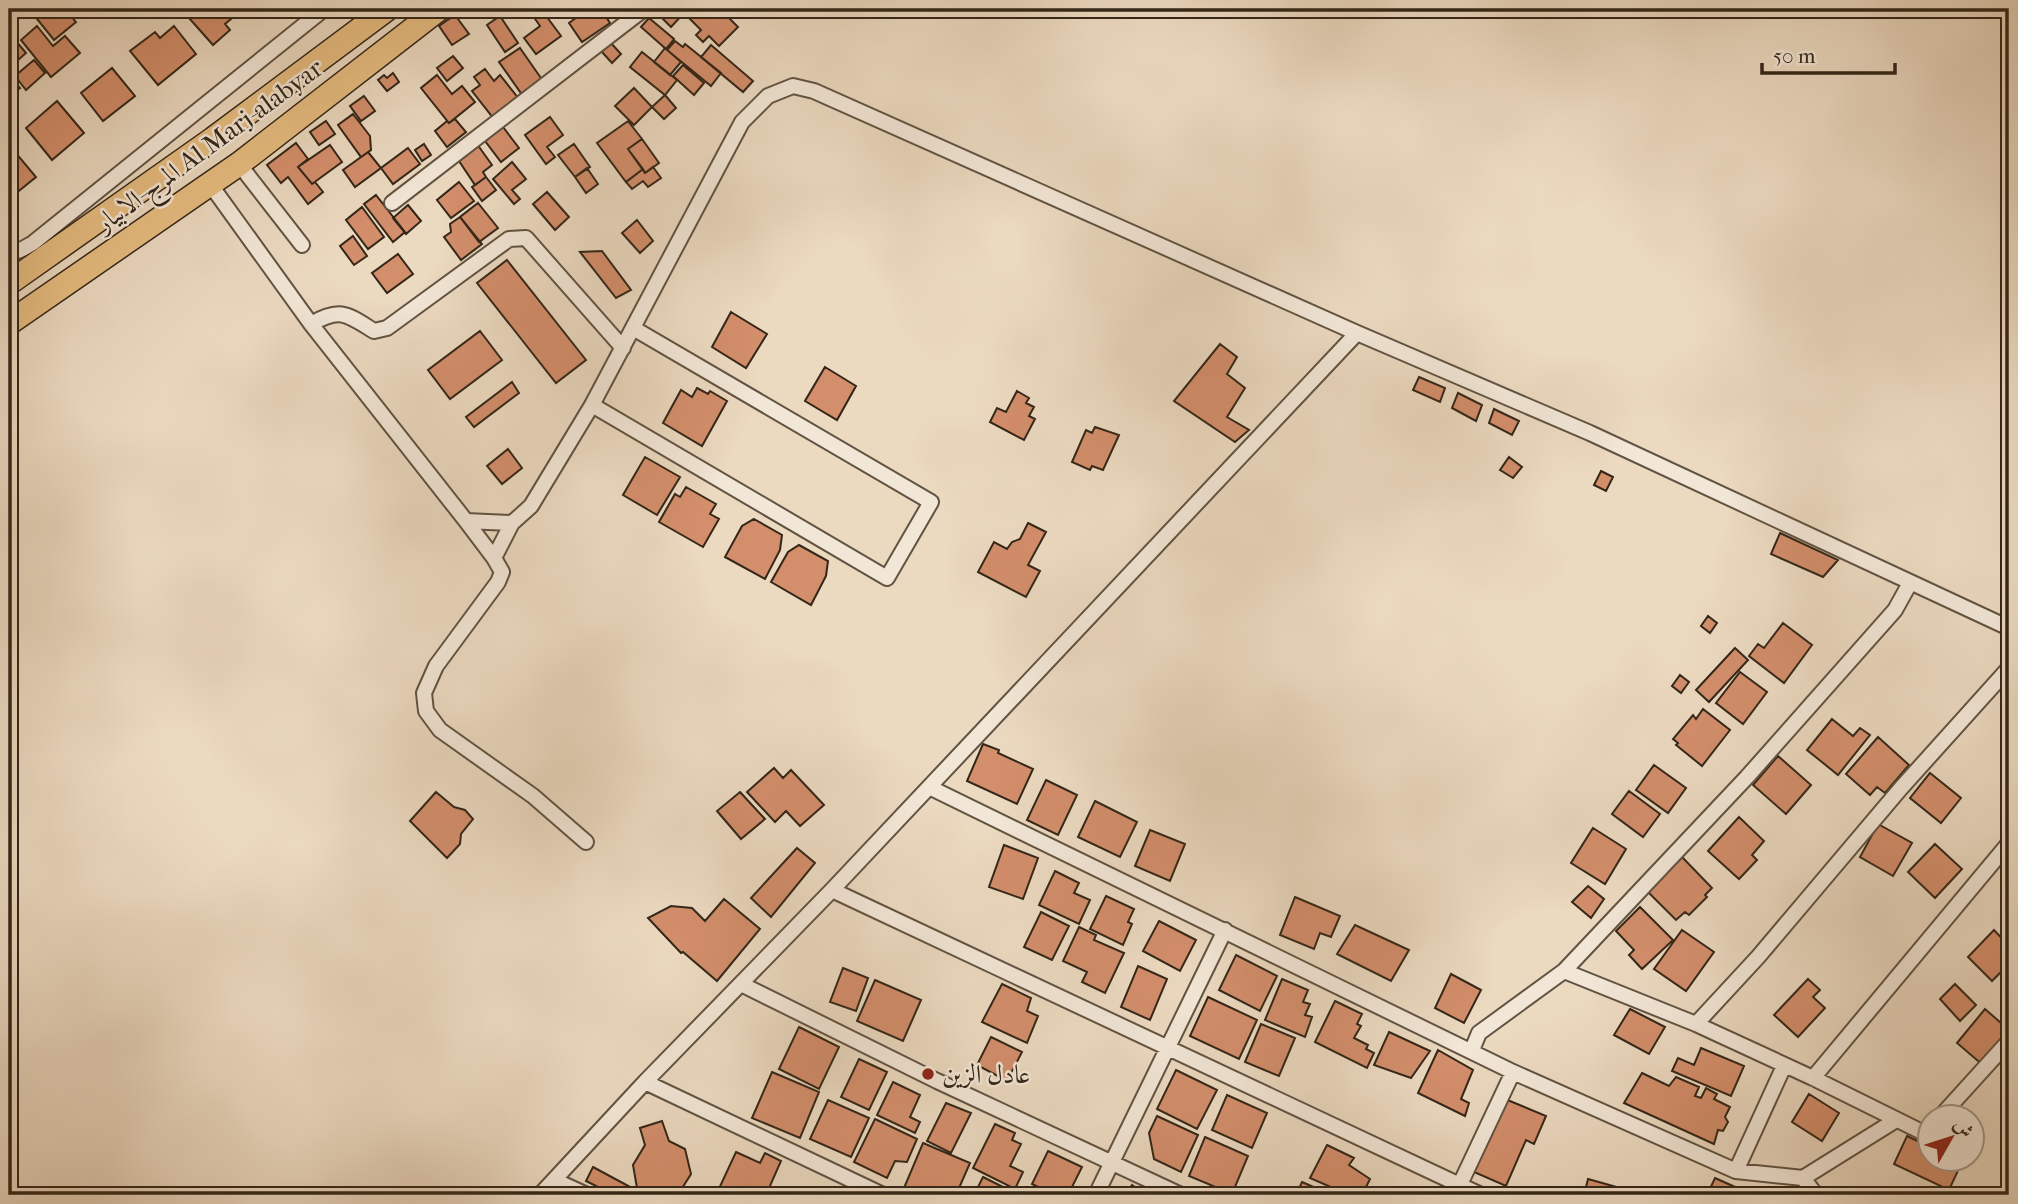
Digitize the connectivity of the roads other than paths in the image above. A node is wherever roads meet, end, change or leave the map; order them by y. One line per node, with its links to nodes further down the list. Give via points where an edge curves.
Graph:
1 (324, 9): 9 (street, via 33,243)
2 (387, 9): 10 (main road, المرج-الابيار Al Marj-alabyar)
3 (439, 9): 5 (main road, المرج-الابيار Al Marj-alabyar)
4 (645, 9): 7 (street)
5 (239, 164): 6 (main road, المرج-الابيار Al Marj-alabyar); 8 (street)
6 (211, 184): 11 (main road, المرج-الابيار Al Marj-alabyar); 12 (street)
7 (392, 203)
8 (302, 245)
9 (9, 251)
10 (9, 283)
11 (9, 323)
12 (311, 324): 15 (street, via 327,314 344,314 374,331 387,328 509,239 526,238); 17 (street)
13 (633, 328): 14 (street, via 742,122 768,96 793,86 814,91); 15 (street); 16 (street, via 931,502 887,578)
14 (1357, 333): 20 (street, via 1590,433); 23 (street)
15 (623, 348): 16 (street)
16 (592, 405): 18 (street, via 531,506)
17 (466, 521): 18 (street); 19 (street)
18 (512, 523): 19 (street)
19 (494, 558): 24 (street, via 502,572 498,582 436,666 424,694 426,711 440,730 533,796)
20 (1910, 583): 21 (street); 28 (street, via 1895,610 1843,670)
21 (2009, 628)
22 (2009, 668): 30 (street)
23 (929, 787): 26 (street); 27 (street)
24 (586, 842)
25 (2009, 843): 36 (street)
26 (832, 890): 29 (street); 32 (street)
27 (1225, 930): 32 (street); 33 (street)
28 (1564, 971): 30 (street); 33 (street, via 1479,1033)
29 (741, 984): 37 (street); 41 (street)
30 (1696, 1024): 34 (street)
31 (2009, 1041): 38 (street)
32 (1168, 1048): 41 (street); 45 (street)
33 (1472, 1050): 35 (street)
34 (1784, 1066): 36 (street); 42 (street)
35 (1513, 1072): 42 (street); 45 (street)
36 (1813, 1078): 39 (street)
37 (645, 1083): 44 (street); 48 (street)
38 (1954, 1102)
39 (1896, 1120): 40 (street); 43 (street)
40 (1916, 1129)
41 (1112, 1162): 49 (street); 50 (street)
42 (1736, 1171): 43 (street)
43 (1803, 1178): 52 (street)
44 (554, 1180): 46 (street); 47 (street)
45 (1457, 1190): 51 (street)
46 (540, 1195)
47 (587, 1195)
48 (883, 1195)
49 (1096, 1195)
50 (1181, 1195)
51 (1481, 1195)
52 (1816, 1195)

